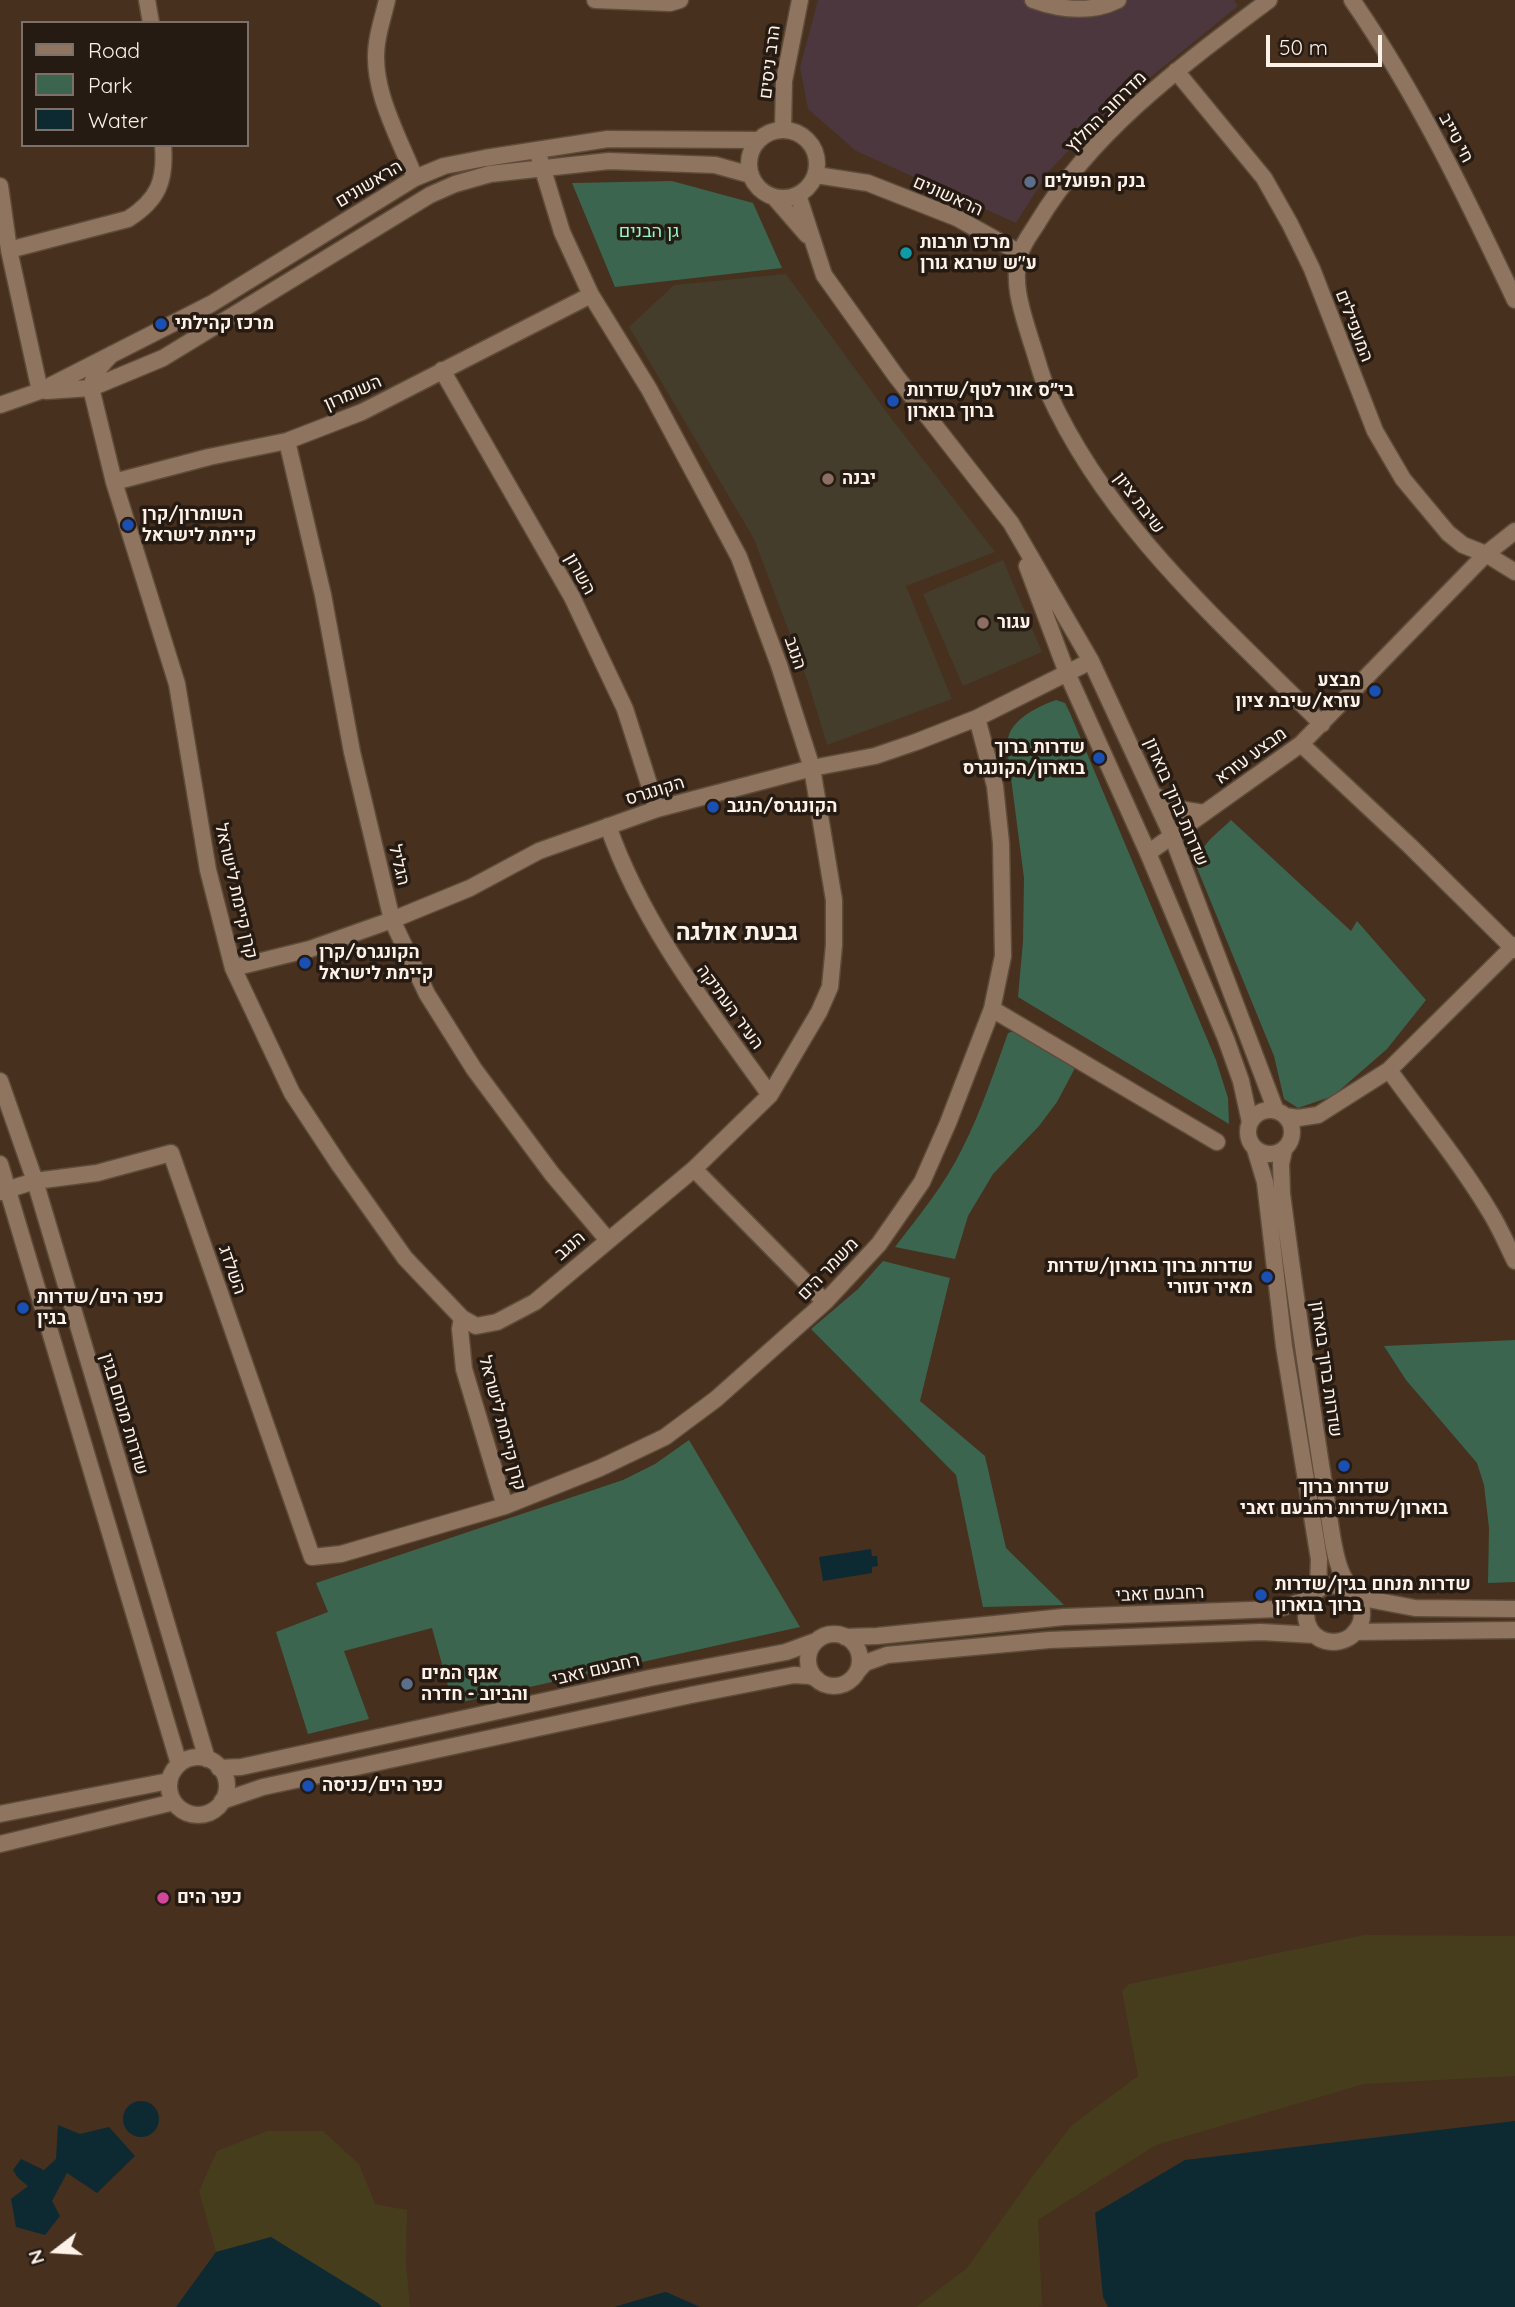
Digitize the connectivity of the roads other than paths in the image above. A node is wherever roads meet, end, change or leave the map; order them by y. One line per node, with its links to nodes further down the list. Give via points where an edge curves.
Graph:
1 (147, 0): 10 (street)
2 (387, 0): 19 (street, via 377,44 377,70 384,101)
3 (595, 0): 4 (street)
4 (680, 0)
5 (800, 0): 12 (street, הרב ניסים, via 784,81)
6 (1032, 0): 7 (street, via 1093,9)
7 (1118, 0)
8 (1269, 0): 11 (street, מדרחוב החלוץ)
9 (1352, 0): 27 (street, חי טייב, via 1386,49)
10 (151, 21)
11 (1176, 71): 25 (street, מדרחוב החלוץ, via 1087,158 1052,200); 37 (street, המעפילים, via 1264,178 1290,224 1376,431 1403,479 1448,533)
12 (783, 129): 13 (street); 17 (street, via 808,140 817,156)
13 (757, 140): 15 (street, הראשונים, via 607,139); 18 (street, via 751,151)
14 (163, 147): 24 (street, via 156,196 143,209 128,219)
15 (537, 150): 16 (street, הנגב); 19 (street, הראשונים, via 444,166)
16 (544, 167): 18 (street, הראשונים, via 609,161 715,165); 26 (street, הנגב, via 562,232); 30 (street, הראשונים, via 489,174 430,195 163,358)
17 (816, 175): 21 (street); 25 (street, הראשונים, via 868,183 957,218)
18 (751, 176): 22 (street)
19 (415, 178): 28 (street, הראשונים, via 211,304)
20 (0, 187): 24 (street)
21 (798, 195): 22 (street); 23 (street, שדרות ברוך בוארון)
22 (774, 197): 23 (street, שדרות ברוך בוארון)
23 (811, 240): 35 (street, שדרות ברוך בוארון, via 824,275)
24 (9, 250): 31 (street)
25 (1020, 253): 42 (street, שיבת ציון, via 1017,284 1023,317 1046,389 1087,465 1166,568)
26 (591, 295): 29 (street, השומרון); 44 (street, הנגב, via 649,389 739,557)
27 (1515, 300)
28 (112, 354): 30 (street, via 100,366); 31 (street, הראשונים)
29 (442, 370): 33 (street, השומרון, via 362,412); 46 (street, השרון, via 572,597 625,709)
30 (91, 388): 31 (street, הראשונים); 34 (street, קרן קיימת לישראל)
31 (40, 391): 32 (street, הראשונים)
32 (0, 405)
33 (287, 441): 34 (street, השומרון); 51 (street, הגליל)
34 (114, 482): 53 (street, קרן קיימת לישראל, via 177,684 208,870)
35 (1011, 523): 39 (street, שדרות ברוך בוארון); 40 (street, שדרות ברוך בוארון)
36 (1515, 531): 37 (street, מבצע עזרא)
37 (1486, 554): 38 (street, המעפילים); 42 (street, מבצע עזרא)
38 (1515, 572)
39 (1091, 661): 40 (street, הקונגרס); 45 (street, שדרות ברוך בוארון)
40 (1067, 673): 41 (street, הקונגרס); 50 (street, שדרות ברוך בוארון)
41 (977, 718): 44 (street, הקונגרס, via 875,756); 54 (street, משמר הים, via 995,786 1001,843 1003,957)
42 (1322, 724): 43 (street, מבצע עזרא)
43 (1301, 744): 47 (street, מבצע עזרא); 52 (street)
44 (812, 768): 46 (street, הקונגרס); 57 (street, הנגב, via 834,900 830,987)
45 (1154, 795): 47 (street, via 1179,808); 49 (street, שדרות ברוך בוארון)
46 (657, 809): 48 (street, הקונגרס)
47 (1204, 813): 49 (street, מבצע עזרא)
48 (608, 826): 51 (street, הקונגרס, via 539,851 470,888); 57 (street, העיר העתיקה, via 622,865 675,962)
49 (1172, 836): 50 (street, מבצע עזרא); 58 (street, שדרות ברוך בוארון)
50 (1148, 853): 60 (street, שדרות ברוך בוארון, via 1226,1039)
51 (392, 920): 53 (street, הקונגרס, via 310,949); 68 (street, הגליל, via 427,994 474,1069)
52 (1514, 947): 55 (street)
53 (233, 968): 71 (street, קרן קיימת לישראל, via 292,1093 405,1258)
54 (992, 1009): 61 (street); 70 (street, משמר הים, via 922,1182 879,1244)
55 (1389, 1070): 59 (street); 69 (street, via 1491,1213)
56 (0, 1082): 66 (street, שדרות מנחם בגין)
57 (770, 1095): 65 (street, הנגב)
58 (1281, 1113): 59 (street, via 1298,1118); 60 (street, via 1261,1111); 62 (street, via 1292,1126)
59 (1318, 1115): 62 (street)
60 (1250, 1122): 63 (street, via 1248,1137)
61 (1217, 1142)
62 (1287, 1145): 63 (street, via 1268,1154); 74 (street, שדרות ברוך בוארון, via 1281,1164 1282,1194 1308,1382 1336,1554)
63 (1255, 1149): 75 (street, via 1265,1182 1284,1346 1319,1559)
64 (0, 1164): 67 (street)
65 (694, 1170): 68 (street, הנגב); 70 (street)
66 (35, 1181): 67 (street, השלדג); 73 (street, השלדג, via 97,1173 171,1153); 84 (street, שדרות מנחם בגין)
67 (4, 1191): 85 (street)
68 (607, 1239): 71 (street, הנגב, via 535,1302 496,1322 476,1326)
69 (1515, 1261)
70 (825, 1302): 72 (street, משמר הים, via 716,1399 665,1437)
71 (462, 1318): 72 (street, קרן קיימת לישראל, via 464,1369)
72 (505, 1506): 73 (street, משמר הים, via 341,1554)
73 (312, 1557)
74 (1354, 1594): 75 (street, via 1332,1585); 76 (street, via 1415,1608); 78 (street, via 1362,1615)
75 (1313, 1595): 79 (street, via 1305,1610); 80 (street, רחבעם זאבי, via 1296,1605 1266,1609 1064,1617)
76 (1515, 1609)
77 (1515, 1630): 78 (street)
78 (1355, 1632): 79 (street, via 1331,1642)
79 (1315, 1635): 82 (street, via 1261,1632 1049,1640 887,1655 865,1663)
80 (845, 1637): 81 (street, via 831,1634); 82 (street, via 859,1652)
81 (816, 1641): 83 (street, via 808,1656); 84 (street, רחבעם זאבי, via 786,1652 241,1768)
82 (857, 1672): 83 (street, via 839,1686)
83 (817, 1679): 87 (street, via 794,1675 691,1695 263,1787)
84 (213, 1763): 85 (street, via 197,1757); 87 (street, via 226,1782)
85 (179, 1764): 86 (street)
86 (169, 1781): 88 (street); 89 (street)
87 (222, 1801): 88 (street, via 213,1811 196,1815)
88 (174, 1802): 90 (street)
89 (0, 1814)
90 (0, 1844)

